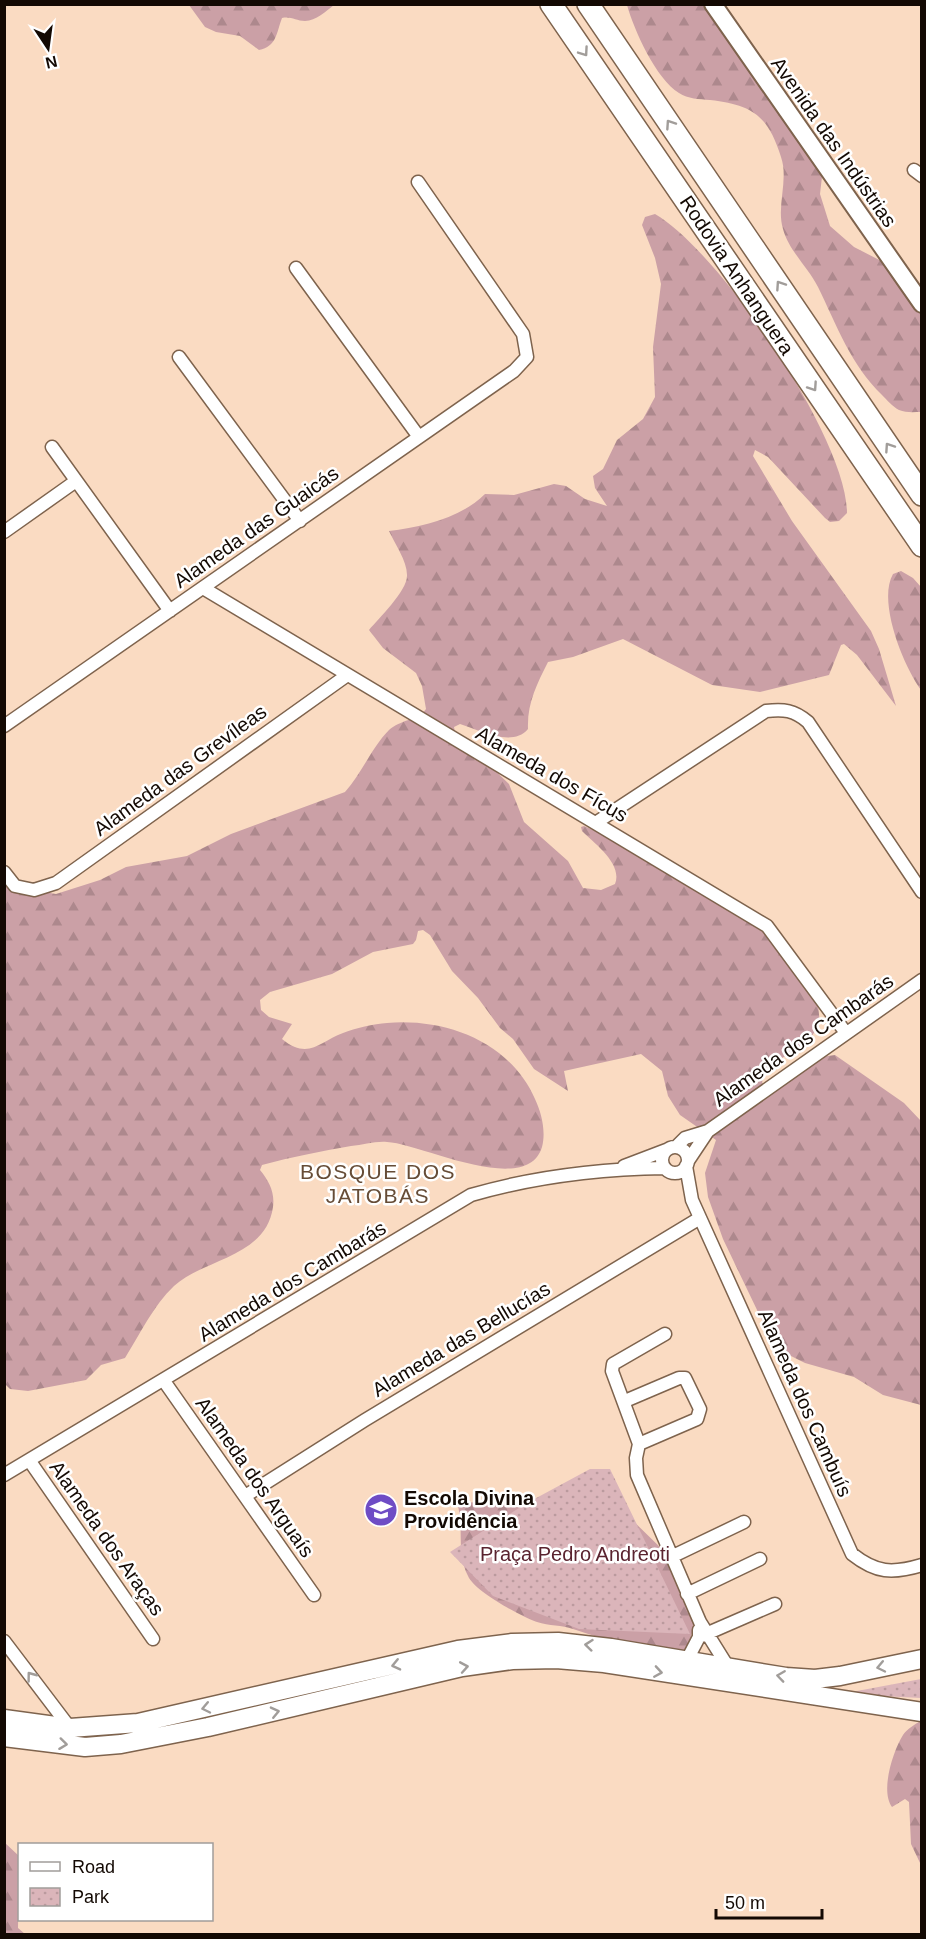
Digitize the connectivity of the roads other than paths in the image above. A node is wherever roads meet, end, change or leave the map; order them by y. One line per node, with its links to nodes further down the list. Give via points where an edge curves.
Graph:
1 (551, 4): 14 (highway, Rodovia Anhanguera, one-way to 14)
2 (588, 4): 11 (highway, Rodovia Anhanguera, one-way to 2)
3 (713, 4): 6 (street, Avenida das Indústrias)
4 (418, 182): 8 (street, Alameda das Guaicás, via 523,334 527,357 514,371)
5 (296, 268): 8 (street)
6 (921, 304)
7 (179, 357): 12 (street)
8 (419, 437): 12 (street, Alameda das Guaicás)
9 (52, 447): 10 (street)
10 (76, 481): 13 (street); 16 (street)
11 (921, 495)
12 (300, 520): 15 (street, Alameda das Guaicás)
13 (4, 532)
14 (921, 546)
15 (203, 588): 16 (street, Alameda das Guaicás); 17 (street, Alameda dos Fícus)
16 (170, 611): 18 (street, Alameda das Guaicás)
17 (346, 676): 19 (street, Alameda dos Fícus); 20 (street, Alameda das Grevíleas, via 56,883 34,890 15,886)
18 (4, 726)
19 (597, 822): 21 (street, via 766,711 789,710 808,722); 23 (street, Alameda dos Fícus, via 767,926)
20 (4, 872)
21 (921, 892)
22 (921, 980): 23 (street, Alameda dos Cambarás)
23 (846, 1033): 24 (street, Alameda dos Cambarás)
24 (708, 1131): 25 (street, Alameda dos Cambarás, via 685,1138); 26 (street, Alameda dos Cambarás)
25 (671, 1149): 26 (street, via 685,1152); 27 (street, Alameda dos Cambarás); 28 (street, via 661,1159)
26 (687, 1164): 28 (street, via 678,1173); 29 (street, Alameda dos Cambuís)
27 (617, 1169): 28 (street, Alameda dos Cambarás); 32 (street, Alameda dos Cambarás, via 504,1185 471,1195)
28 (667, 1170): 29 (street, Alameda dos Cambuís)
29 (692, 1200): 30 (street, Alameda dos Cambuís)
30 (700, 1218): 37 (street, Alameda das Bellucías, via 365,1419); 41 (street, Alameda dos Cambuís, via 852,1554 868,1567 888,1572)
31 (665, 1334): 33 (street, via 613,1364 612,1371)
32 (164, 1381): 35 (street, Alameda dos Cambarás); 37 (street, Alameda dos Arguaís)
33 (625, 1401): 34 (street); 34 (street, via 685,1378 700,1408 697,1419)
34 (639, 1444): 39 (street, via 637,1475)
35 (29, 1460): 36 (street, Alameda dos Cambarás); 46 (street, Alameda dos Araças)
36 (4, 1475)
37 (245, 1496): 43 (street, Alameda dos Arguaís)
38 (744, 1522): 39 (street)
39 (671, 1557): 42 (street)
40 (760, 1559): 42 (street)
41 (921, 1565)
42 (687, 1594): 45 (street)
43 (314, 1595)
44 (775, 1604): 45 (street)
45 (704, 1635): 49 (street); 50 (street)
46 (153, 1639)
47 (4, 1641): 55 (street, one-way to 47)
48 (921, 1659): 50 (main road, one-way to 50, via 815,1679)
49 (687, 1660): 50 (main road); 55 (main road, one-way to 55, via 558,1642 512,1643 458,1650 138,1724)
50 (728, 1667)
51 (821, 1697): 52 (main road); 53 (main road); 56 (main road, one-way to 51, via 85,1747 122,1744 462,1667 512,1660 604,1663)
52 (921, 1702)
53 (921, 1713)
54 (4, 1719): 55 (main road)
55 (70, 1728)
56 (4, 1737)

